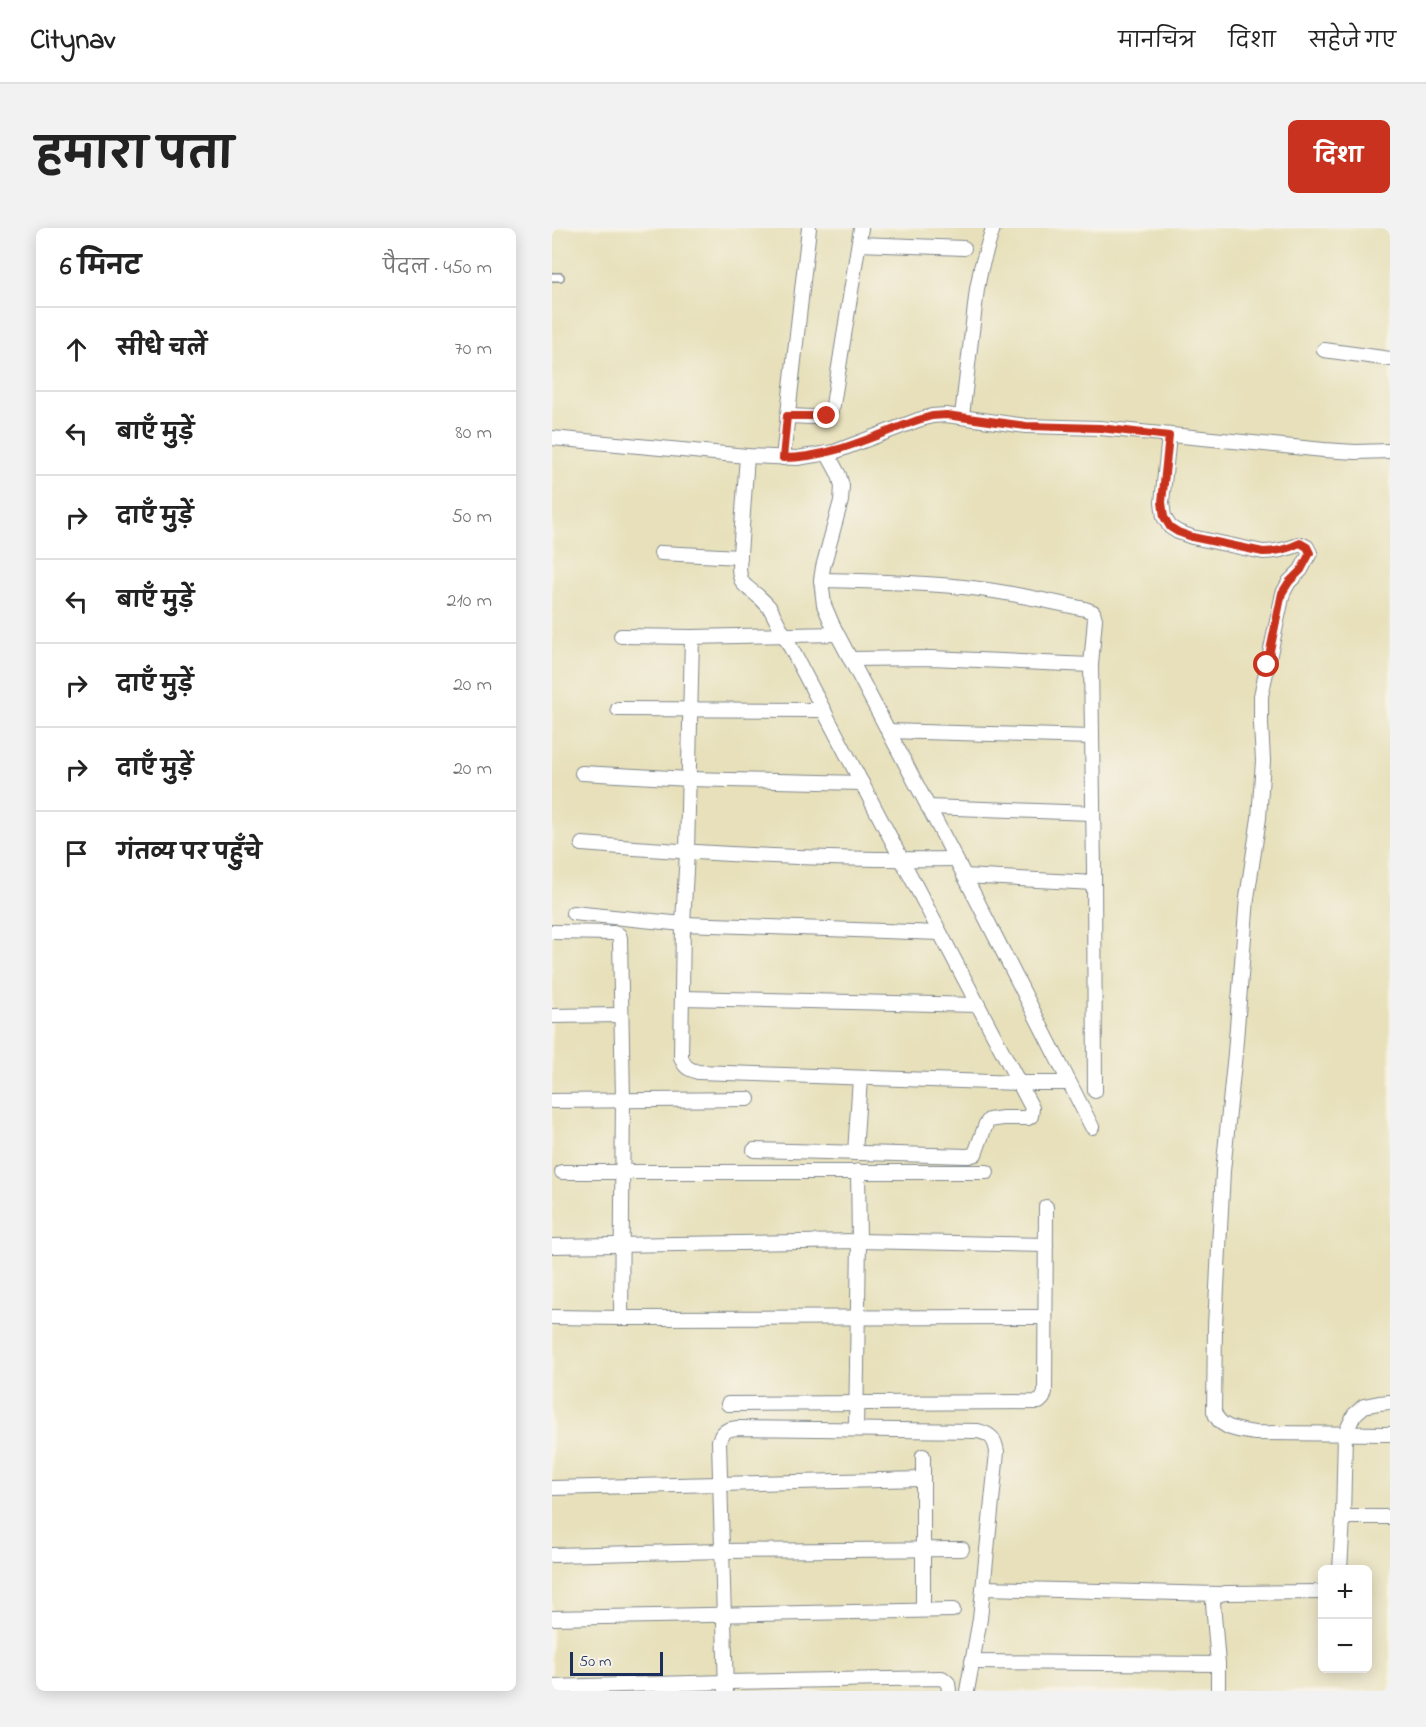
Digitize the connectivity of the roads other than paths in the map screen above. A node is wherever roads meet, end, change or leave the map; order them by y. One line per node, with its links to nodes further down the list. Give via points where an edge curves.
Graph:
1 (809, 228): 8 (street)
2 (861, 228): 4 (street)
3 (993, 228): 9 (street, via 977,289)
4 (859, 244): 5 (street); 8 (street, via 831,412 827,416)
5 (964, 248)
6 (1324, 350): 7 (street)
7 (1390, 360)
8 (787, 416): 15 (street)
9 (962, 416): 10 (street, via 1026,426 1100,428); 13 (street, via 932,416)
10 (1169, 436): 12 (street, via 1324,450); 76 (street, via 1162,502 1170,527 1192,537 1263,552 1286,550 1300,543 1310,553 1282,593 1261,696 1263,761 1259,818 1247,898 1223,1171 1214,1411 1220,1423 1235,1430)
11 (552, 438): 14 (street)
12 (1390, 451)
13 (827, 453): 15 (street); 18 (street, via 842,486)
14 (747, 456): 15 (street); 17 (street)
15 (783, 458)
16 (660, 553): 17 (street)
17 (740, 557): 20 (street, via 741,582 770,608)
18 (821, 580): 19 (street, via 824,605); 24 (street, via 964,587 1085,609 1093,612 1095,619)
19 (836, 634): 20 (street); 23 (street)
20 (785, 635): 22 (street); 27 (street)
21 (621, 636): 22 (street)
22 (692, 637): 26 (street)
23 (850, 659): 24 (street, via 931,658); 28 (street)
24 (1091, 665): 29 (street)
25 (618, 709): 26 (street)
26 (690, 710): 27 (street); 31 (street)
27 (824, 710): 32 (street)
28 (888, 731): 29 (street); 33 (street)
29 (1091, 737): 34 (street)
30 (582, 773): 31 (street)
31 (689, 779): 32 (street); 36 (street)
32 (862, 783): 38 (street)
33 (928, 807): 34 (street); 37 (street)
34 (1092, 813): 40 (street)
35 (582, 844): 36 (street)
36 (687, 852): 38 (street); 42 (street)
37 (955, 859): 38 (street); 39 (street)
38 (902, 860): 44 (street)
39 (964, 876): 40 (street); 51 (street)
40 (1094, 883): 52 (street)
41 (573, 914): 42 (street)
42 (683, 924): 44 (street); 45 (street)
43 (552, 932): 47 (street, via 619,935)
44 (940, 933): 46 (street)
45 (683, 998): 46 (street); 49 (street, via 681,1057 688,1069)
46 (978, 1005): 50 (street)
47 (620, 1015): 48 (street); 54 (street)
48 (552, 1016)
49 (860, 1078): 50 (street); 58 (street)
50 (1018, 1083): 51 (street); 58 (street, via 1032,1108 1031,1116 989,1120 975,1154)
51 (1069, 1083): 56 (street)
52 (1095, 1091)
53 (748, 1099): 54 (street)
54 (623, 1100): 55 (street); 59 (street)
55 (552, 1101)
56 (1092, 1127)
57 (754, 1150): 58 (street)
58 (855, 1153)
59 (623, 1171): 60 (street); 61 (street); 65 (street)
60 (562, 1172)
61 (858, 1172): 62 (street); 64 (street)
62 (987, 1172)
63 (1046, 1207): 66 (street)
64 (859, 1241): 65 (street); 66 (street); 71 (street)
65 (623, 1244): 67 (street); 70 (street)
66 (1046, 1245): 69 (street)
67 (552, 1246)
68 (552, 1317): 70 (street)
69 (1045, 1317): 71 (street); 73 (street, via 1045,1392 1039,1402)
70 (621, 1318): 71 (street)
71 (858, 1318): 73 (street)
72 (1390, 1402): 76 (street, via 1364,1406 1354,1415)
73 (856, 1403): 74 (street); 75 (street)
74 (728, 1404)
75 (856, 1429): 80 (street, via 727,1430 719,1441); 89 (street, via 978,1431 991,1436 997,1452)
76 (1345, 1434): 77 (street); 82 (street)
77 (1390, 1434)
78 (923, 1456): 79 (street)
79 (923, 1479): 80 (street); 84 (street)
80 (720, 1485): 81 (street); 86 (street)
81 (552, 1488)
82 (1343, 1517): 83 (street); 88 (street)
83 (1390, 1517)
84 (924, 1548): 85 (street); 86 (street); 92 (street)
85 (962, 1549)
86 (723, 1551): 87 (street); 94 (street)
87 (552, 1555)
88 (1340, 1565)
89 (983, 1588): 91 (street); 96 (street)
90 (1318, 1592): 91 (street)
91 (1219, 1594): 97 (street, via 1213,1604)
92 (923, 1610): 93 (street); 94 (street)
93 (953, 1610)
94 (724, 1616): 95 (street); 98 (street)
95 (552, 1618)
96 (972, 1662): 97 (street); 101 (street)
97 (1218, 1664): 102 (street)
98 (726, 1686): 99 (street); 100 (street, via 942,1678)
99 (552, 1687)
100 (949, 1691)
101 (967, 1691)
102 (1218, 1691)

